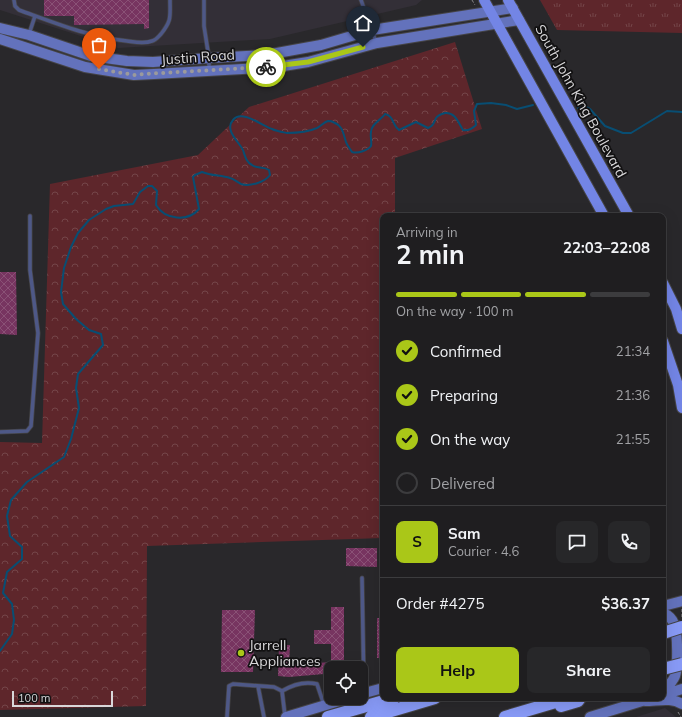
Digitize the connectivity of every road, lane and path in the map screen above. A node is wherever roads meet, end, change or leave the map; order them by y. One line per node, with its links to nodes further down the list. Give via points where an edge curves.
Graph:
1 (14, 0): 8 (lane, via 16,9)
2 (170, 0): 8 (lane, via 168,24 156,39 146,42 103,38)
3 (204, 0): 17 (lane, via 204,26)
4 (361, 0): 12 (lane)
5 (484, 0): 7 (main road)
6 (510, 4): 7 (street, Justin Road); 9 (main road, South John King Boulevard)
7 (490, 12): 10 (main road); 12 (street, Justin Road)
8 (36, 16): 13 (lane)
9 (519, 20): 10 (street, Justin Road); 20 (main road, South John King Boulevard)
10 (496, 23): 15 (street, Justin Road); 19 (main road)
11 (0, 28): 13 (street, Justin Road)
12 (372, 30): 15 (lane); 17 (street, Justin Road, via 293,51)
13 (29, 35): 16 (street); 17 (street, Justin Road, via 91,56 127,61)
14 (0, 39): 16 (street, Justin Road)
15 (377, 44): 18 (street, Justin Road, via 277,67)
16 (25, 46): 18 (street, Justin Road, via 85,67 134,75)
17 (209, 58): 18 (lane)
18 (209, 71)
19 (602, 213)
20 (627, 213)
21 (30, 216): 26 (lane, via 30,270 38,333 31,426 27,431)
22 (666, 289): 23 (main road)
23 (682, 329)
24 (666, 350): 25 (main road, via 678,385)
25 (682, 408)
26 (0, 432)
27 (362, 578): 33 (lane)
28 (682, 601): 29 (street)
29 (666, 605)
30 (666, 615): 37 (street, via 674,623 677,657 675,675)
31 (681, 626): 32 (highway, bridge)
32 (666, 632)
33 (362, 661)
34 (682, 664): 35 (highway, bridge)
35 (666, 668)
36 (258, 686): 40 (lane, via 274,687); 52 (lane, via 229,686); 53 (lane)
37 (666, 688)
38 (380, 689): 41 (street)
39 (682, 689): 42 (street)
40 (282, 691): 51 (lane, via 292,686 317,684); 54 (lane)
41 (368, 692)
42 (666, 694)
43 (666, 700): 50 (street, via 675,700)
44 (380, 701): 51 (highway)
45 (425, 701): 55 (highway)
46 (559, 701): 56 (highway)
47 (578, 701): 57 (highway)
48 (642, 701): 58 (street)
49 (336, 705): 51 (street)
50 (679, 706): 59 (path)
51 (326, 711): 54 (street)
52 (228, 717)
53 (264, 717)
54 (286, 717)
55 (371, 717)
56 (505, 717)
57 (528, 717)
58 (590, 717)
59 (681, 717)

